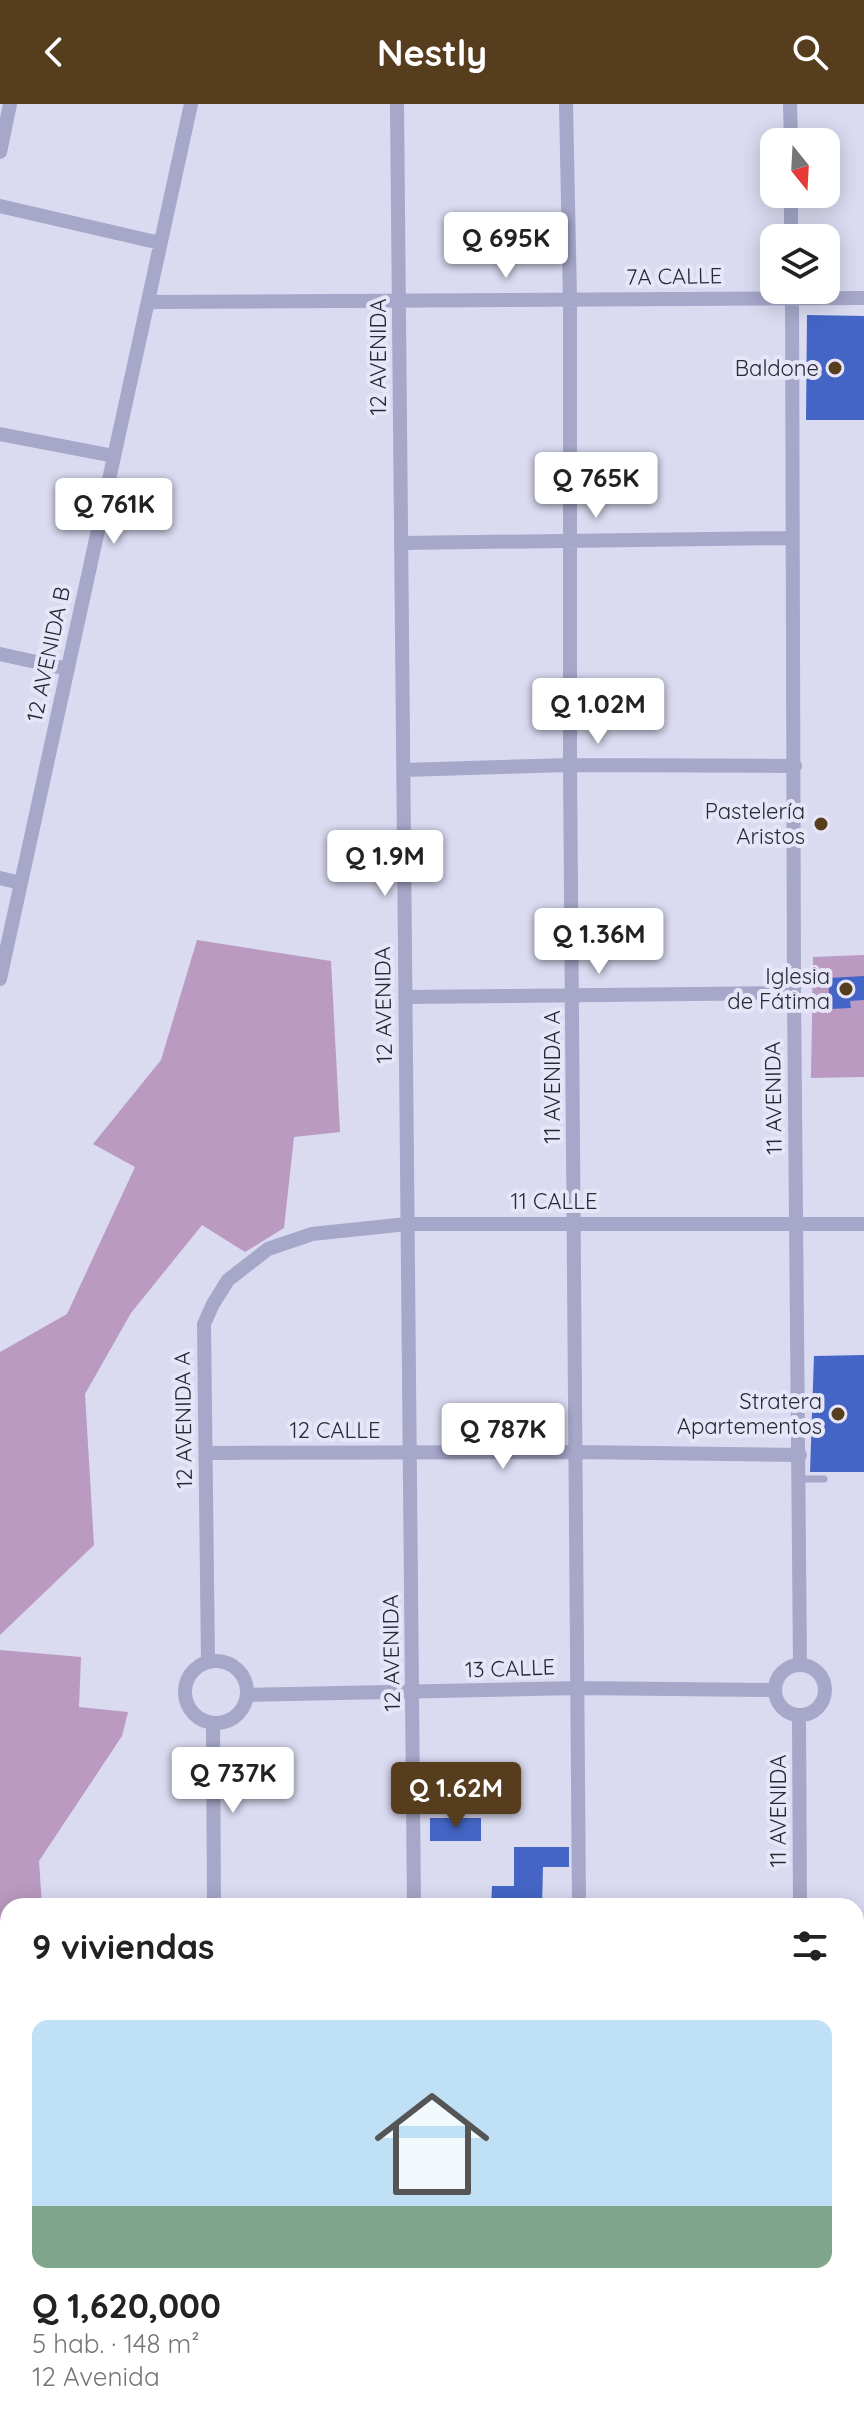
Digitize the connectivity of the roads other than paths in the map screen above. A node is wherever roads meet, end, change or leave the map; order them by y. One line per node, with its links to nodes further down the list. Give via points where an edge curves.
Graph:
1 (10, 104): 7 (street)
2 (191, 104): 9 (street, 12 AVENIDA B)
3 (397, 104): 13 (street, 12 AVENIDA)
4 (566, 104): 14 (street, 11 AVENIDA A)
5 (790, 104): 6 (street)
6 (791, 128)
7 (0, 152)
8 (0, 206): 9 (street)
9 (160, 243): 15 (street, 12 AVENIDA B)
10 (760, 295): 14 (street, 7A CALLE)
11 (840, 297): 12 (street, 7A CALLE)
12 (864, 298)
13 (400, 299): 14 (street, 7A CALLE); 15 (street, 7A CALLE); 21 (street, 12 AVENIDA)
14 (570, 300): 20 (street, 11 AVENIDA A)
15 (148, 302): 18 (street, 12 AVENIDA B)
16 (792, 304): 19 (street, 11 AVENIDA)
17 (0, 434): 18 (street)
18 (114, 456): 23 (street, 12 AVENIDA B)
19 (791, 538): 20 (street); 25 (street, 11 AVENIDA)
20 (570, 540): 21 (street); 24 (street, 11 AVENIDA A)
21 (401, 543): 26 (street, 12 AVENIDA)
22 (0, 654): 23 (street)
23 (68, 669): 28 (street, 12 AVENIDA B)
24 (570, 765): 25 (street); 26 (street); 31 (street, 11 AVENIDA A)
25 (795, 766): 30 (street, 11 AVENIDA)
26 (403, 770): 32 (street, 12 AVENIDA)
27 (0, 878): 28 (street)
28 (21, 883): 29 (street, 12 AVENIDA B)
29 (0, 979)
30 (794, 993): 31 (street); 33 (street, 11 AVENIDA)
31 (574, 995): 32 (street); 34 (street, 11 AVENIDA A)
32 (405, 997): 35 (street, 12 AVENIDA)
33 (797, 1222): 34 (street, 11 CALLE); 36 (street, 11 CALLE); 41 (street, 11 AVENIDA)
34 (574, 1223): 35 (street, 11 CALLE); 39 (street, 11 AVENIDA A)
35 (407, 1224): 37 (street, 11 CALLE); 38 (street, 12 AVENIDA)
36 (864, 1224)
37 (312, 1234): 40 (street, 12 AVENIDA A, via 268,1249 228,1280 213,1304 204,1324)
38 (411, 1452): 39 (street, 12 CALLE); 40 (street, 12 CALLE); 48 (street, 12 AVENIDA)
39 (576, 1452): 41 (street, 12 CALLE); 46 (street, 11 AVENIDA A)
40 (206, 1453): 44 (street, 12 AVENIDA A)
41 (800, 1455): 42 (street, 11 AVENIDA)
42 (800, 1479): 43 (lane); 45 (street, 11 AVENIDA)
43 (824, 1479)
44 (208, 1662): 49 (street, via 236,1668); 51 (street, via 191,1672 184,1690 189,1709)
45 (800, 1665): 47 (street, via 785,1669); 50 (street, via 815,1669 825,1690 820,1705)
46 (577, 1688): 47 (street, 13 CALLE); 48 (street, 13 CALLE); 54 (street, 11 AVENIDA A)
47 (775, 1690): 50 (street, via 779,1704)
48 (414, 1692): 49 (street, 13 CALLE); 53 (street, 12 AVENIDA)
49 (247, 1695): 51 (street, via 235,1717)
50 (799, 1715): 55 (street, 11 AVENIDA)
51 (213, 1723): 52 (street)
52 (214, 1898)
53 (414, 1898)
54 (579, 1898)
55 (800, 1898)

